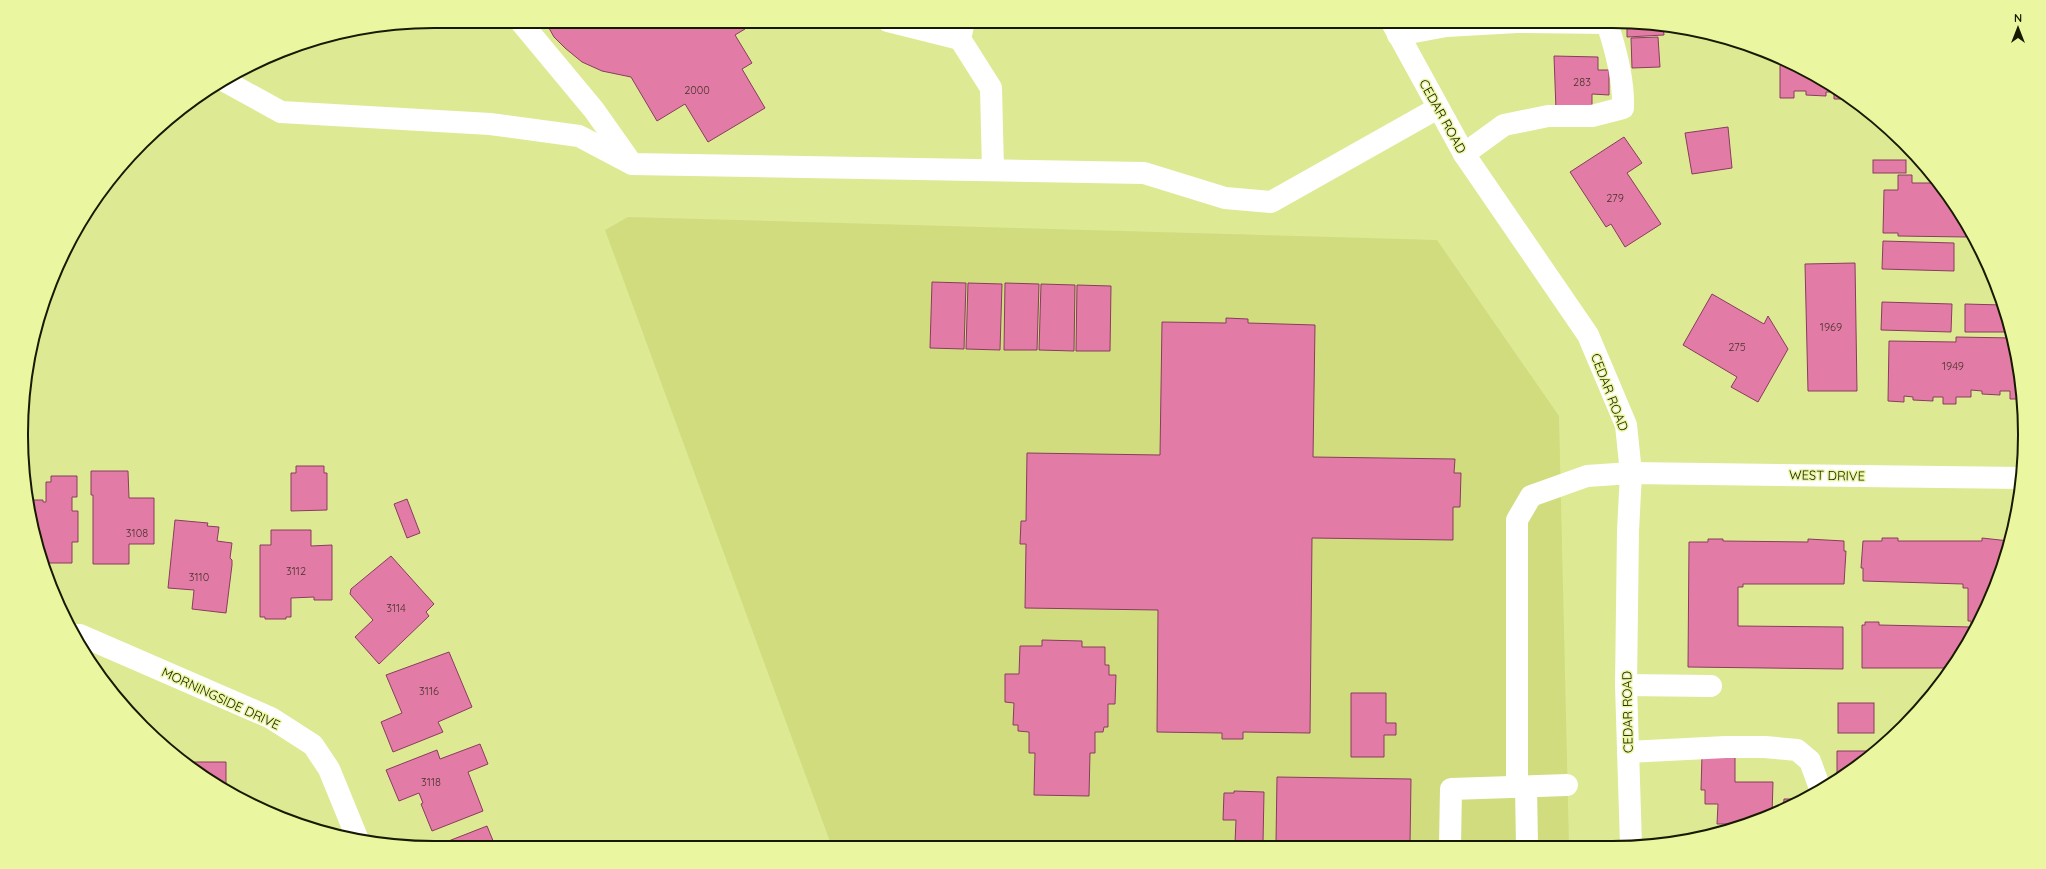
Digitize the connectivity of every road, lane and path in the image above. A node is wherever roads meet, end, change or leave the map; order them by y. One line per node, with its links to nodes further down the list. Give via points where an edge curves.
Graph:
1 (526, 28): 9 (street, via 594,110)
2 (946, 28): 5 (street)
3 (1394, 28): 7 (street, CEDAR ROAD)
4 (1609, 28): 8 (street, via 1622,84 1623,108 1592,116 1548,116 1504,125)
5 (962, 30): 10 (street, via 991,88)
6 (229, 83): 9 (street, via 281,112 490,124 578,136)
7 (1438, 108): 8 (street, CEDAR ROAD); 10 (street, via 1271,202 1225,198 1144,173)
8 (1464, 154): 11 (street, CEDAR ROAD, via 1588,335 1626,425)
9 (632, 164): 10 (street)
10 (993, 170)
11 (1631, 473): 12 (street, WEST DRIVE); 14 (street, CEDAR ROAD); 19 (street, WEST DRIVE, via 1587,476 1531,496 1517,520)
12 (2016, 478)
13 (81, 635): 20 (street, MORNINGSIDE DRIVE, via 271,718 313,745 329,769)
14 (1626, 685): 15 (street); 16 (street, CEDAR ROAD)
15 (1711, 686)
16 (1628, 752): 18 (street, via 1726,747 1797,750 1810,761); 21 (street, CEDAR ROAD)
17 (1567, 785): 19 (street)
18 (1819, 785)
19 (1521, 787): 22 (street, via 1451,789); 23 (street, WEST DRIVE)
20 (355, 833)
21 (1631, 840)
22 (1450, 841)
23 (1527, 841)

